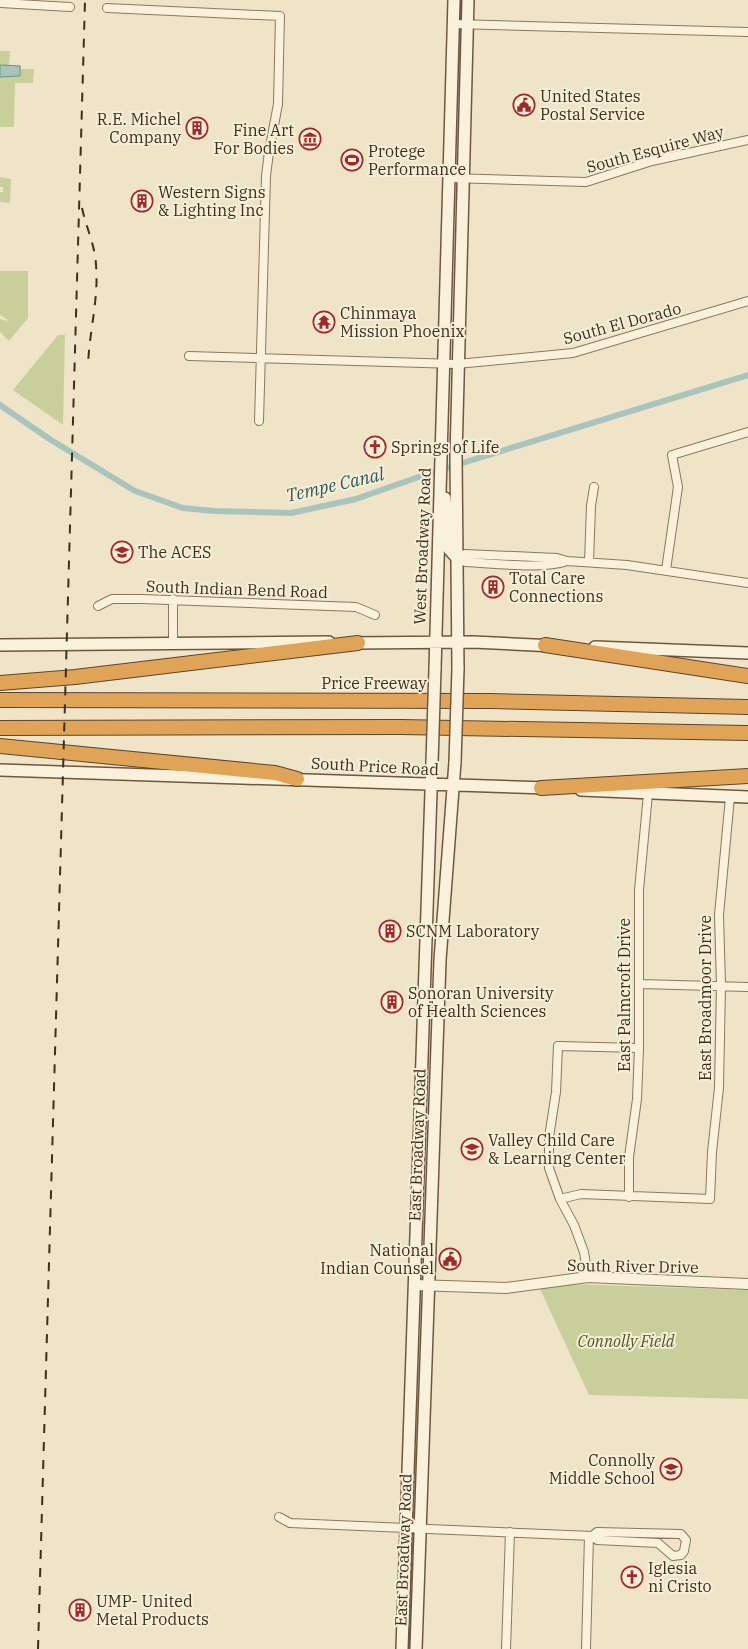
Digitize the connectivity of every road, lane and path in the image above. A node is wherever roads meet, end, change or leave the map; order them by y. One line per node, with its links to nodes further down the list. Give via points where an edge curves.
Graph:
1 (454, 0): 6 (main road, West Broadway Road)
2 (468, 0): 7 (main road, West Broadway Road)
3 (0, 3): 4 (street)
4 (70, 7)
5 (108, 8): 14 (street, via 280,16 278,104 266,176)
6 (454, 24): 7 (street); 10 (main road, West Broadway Road)
7 (467, 24): 8 (street); 11 (main road, West Broadway Road)
8 (748, 32)
9 (748, 140): 11 (street, South Esquire Way, via 652,162 586,182)
10 (449, 178): 11 (street, South Esquire Way); 15 (main road, West Broadway Road)
11 (463, 178): 16 (main road, West Broadway Road)
12 (748, 301): 16 (street, South El Dorado, via 573,353)
13 (189, 356): 14 (street, South El Dorado)
14 (262, 358): 15 (street, South El Dorado); 17 (street)
15 (444, 363): 16 (street, South El Dorado); 19 (main road, West Broadway Road)
16 (457, 364): 22 (main road, West Broadway Road)
17 (260, 421)
18 (748, 432): 26 (street, via 672,455 678,487)
19 (440, 482): 22 (main road, via 449,549); 33 (main road, West Broadway Road)
20 (594, 486): 24 (street)
21 (517, 556): 22 (street, via 465,554); 23 (street); 25 (street)
22 (457, 558): 25 (street, via 465,562); 34 (main road, West Broadway Road)
23 (567, 561): 24 (street); 25 (street, via 557,565)
24 (588, 562): 26 (street)
25 (506, 563)
26 (666, 570): 27 (street)
27 (748, 583)
28 (173, 599): 29 (street, South Indian Bend Road, via 112,599); 30 (street, South Indian Bend Road, via 356,607); 31 (street)
29 (98, 606)
30 (375, 615)
31 (172, 642): 32 (main road); 35 (main road)
32 (358, 643): 33 (main road); 39 (highway)
33 (435, 643): 34 (main road); 48 (main road, East Broadway Road, bridge)
34 (459, 643): 36 (main road); 49 (main road, East Broadway Road, bridge)
35 (0, 645)
36 (545, 645): 37 (main road); 38 (highway)
37 (748, 653)
38 (748, 676)
39 (0, 683)
40 (0, 700): 41 (highway, Price Freeway, via 491,701)
41 (748, 707)
42 (0, 728): 43 (highway, via 401,727)
43 (748, 733)
44 (0, 746): 47 (highway, via 275,772)
45 (0, 770): 47 (main road, South Price Road)
46 (748, 776): 50 (highway)
47 (297, 779): 48 (main road, South Price Road)
48 (432, 785): 49 (main road, South Price Road); 54 (main road, East Broadway Road)
49 (454, 786): 50 (main road, South Price Road); 55 (main road, East Broadway Road)
50 (541, 788): 51 (main road, South Price Road)
51 (648, 794): 52 (main road, South Price Road); 56 (street, East Palmcroft Drive, via 638,890)
52 (730, 797): 53 (main road, South Price Road); 57 (street, East Broadmoor Drive, via 719,915)
53 (748, 797)
54 (426, 959): 55 (main road); 60 (main road, East Broadway Road)
55 (440, 960): 61 (main road, East Broadway Road)
56 (640, 984): 57 (street); 59 (street, East Palmcroft Drive)
57 (721, 985): 58 (street); 62 (street, East Broadmoor Drive, via 719,1088 710,1199)
58 (748, 987)
59 (639, 1048): 62 (street, East Palmcroft Drive, via 629,1157); 63 (street, via 558,1046 549,1168)
60 (423, 1051): 61 (main road); 66 (main road, East Broadway Road)
61 (437, 1052): 67 (main road, East Broadway Road)
62 (629, 1197): 63 (street, via 581,1194)
63 (560, 1199): 64 (street, via 581,1244)
64 (588, 1277): 65 (street, South River Drive); 67 (street, South River Drive, via 506,1288)
65 (748, 1284)
66 (415, 1285): 67 (street, South River Drive); 69 (main road, East Broadway Road)
67 (428, 1286): 70 (main road, East Broadway Road)
68 (279, 1517): 69 (street, via 290,1523)
69 (406, 1526): 70 (street); 73 (main road, East Broadway Road)
70 (420, 1527): 71 (street); 74 (main road, East Broadway Road)
71 (510, 1532): 72 (street); 75 (street)
72 (590, 1536): 72 (street, via 597,1540 658,1543 672,1556 681,1555 686,1546 681,1534 597,1532); 76 (street)
73 (402, 1649)
74 (416, 1649)
75 (506, 1649)
76 (586, 1649)

